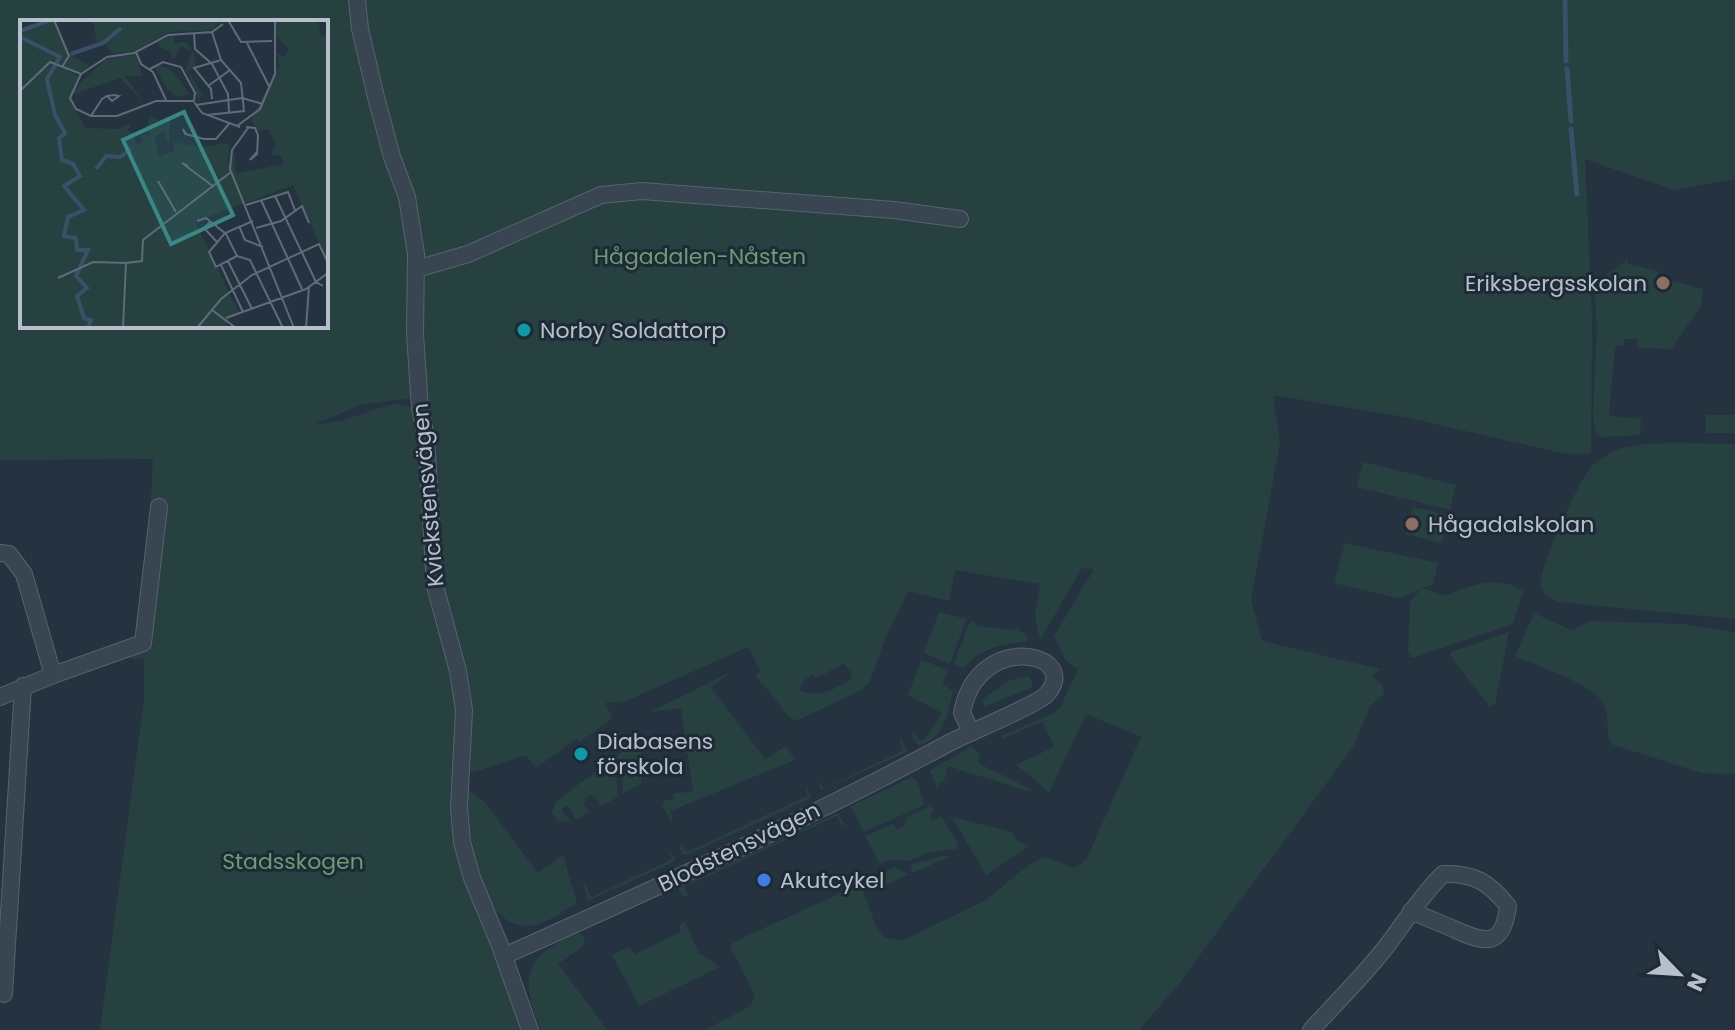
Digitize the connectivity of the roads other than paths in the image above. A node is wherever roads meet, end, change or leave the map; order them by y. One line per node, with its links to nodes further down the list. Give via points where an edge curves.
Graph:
1 (357, 0): 3 (street, Kvickstensvägen, via 376,97 407,197)
2 (960, 219): 3 (street, via 655,192 601,195 468,254)
3 (416, 269): 11 (street, Kvickstensvägen, via 415,334 435,586 464,710 462,842)
4 (159, 507): 6 (street, via 143,643)
5 (0, 553): 6 (street, via 9,554 24,574)
6 (53, 675): 7 (street)
7 (23, 686): 8 (street); 12 (street)
8 (0, 697)
9 (971, 731): 9 (street, Blodstensvägen, via 1043,699 1053,681 1045,662 1009,657 971,683 962,713); 11 (street, Blodstensvägen, via 688,873)
10 (1411, 911): 10 (street, via 1479,940 1492,939 1503,930 1508,906 1482,881 1443,874); 14 (street, via 1383,951)
11 (504, 956): 13 (street, Kvickstensvägen)
12 (4, 994)
13 (530, 1030)
14 (1311, 1030)

